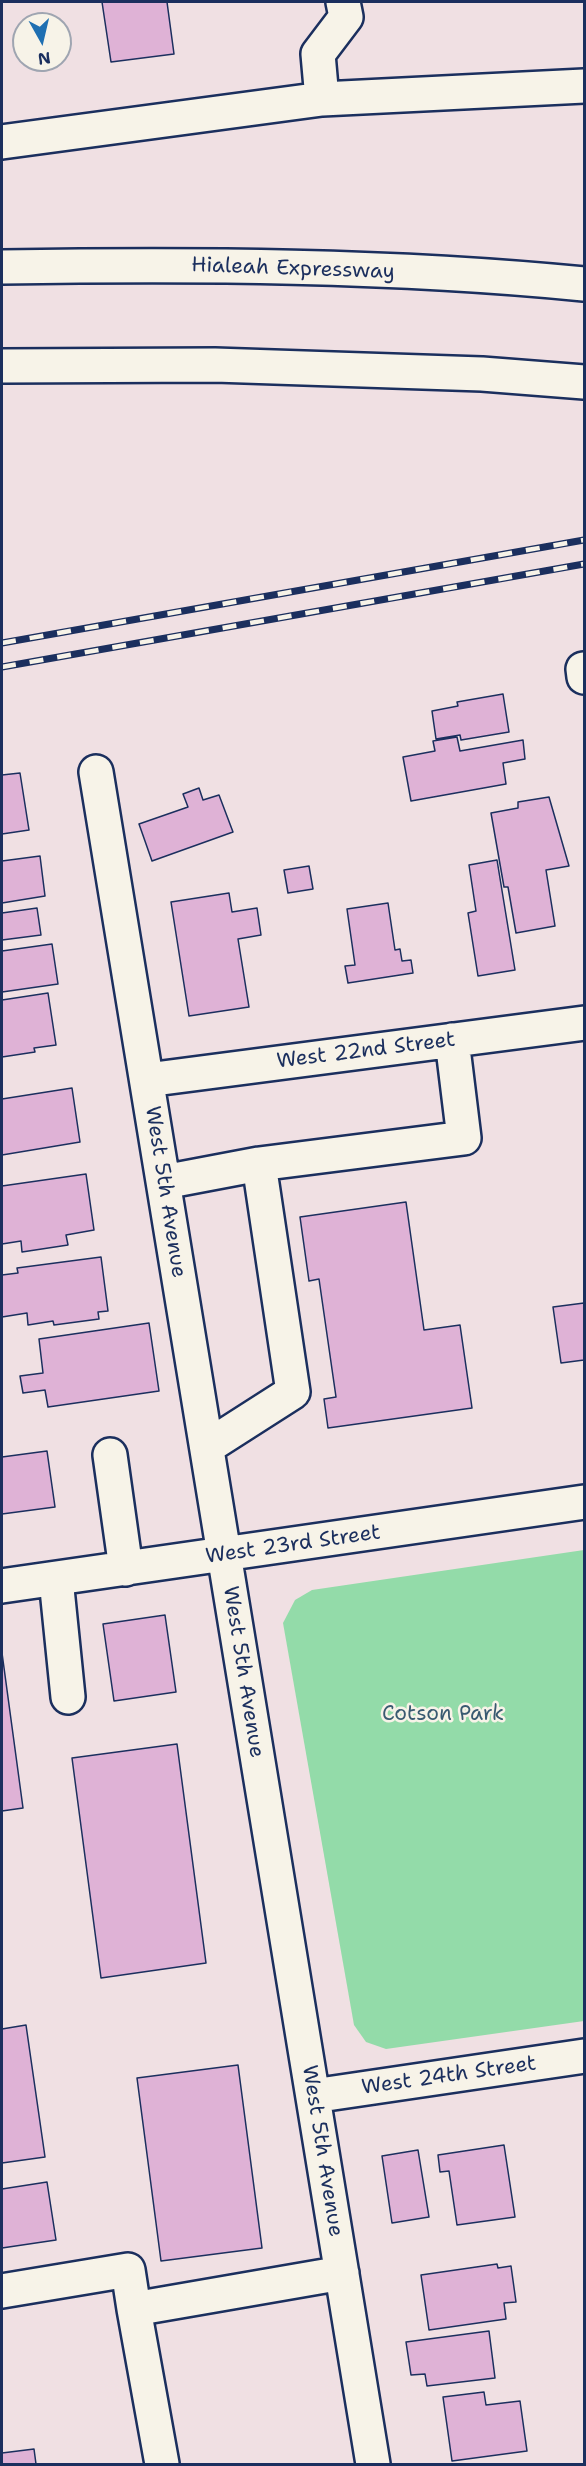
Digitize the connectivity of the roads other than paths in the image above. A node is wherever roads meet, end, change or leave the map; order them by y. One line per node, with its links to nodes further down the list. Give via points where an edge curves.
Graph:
1 (343, 2): 3 (street, via 346,17 318,54)
2 (585, 86): 3 (street)
3 (322, 99): 4 (street)
4 (2, 142)
5 (2, 267): 6 (street, Hialeah Expressway, via 281,268)
6 (585, 284)
7 (2, 366): 8 (street, via 215,364)
8 (585, 382)
9 (96, 772): 12 (street, West 5th Avenue)
10 (585, 1023): 11 (street, West 22nd Street)
11 (452, 1040): 12 (street, West 22nd Street); 13 (street, via 464,1138)
12 (147, 1080): 14 (street, West 5th Avenue)
13 (260, 1164): 14 (street); 15 (street, via 293,1392)
14 (164, 1182): 15 (street, West 5th Avenue)
15 (207, 1448): 18 (street, West 5th Avenue)
16 (110, 1455): 19 (street)
17 (585, 1502): 18 (street, West 23rd Street)
18 (224, 1555): 19 (street, West 23rd Street); 24 (street, West 5th Avenue)
19 (126, 1569): 20 (street, West 23rd Street)
20 (56, 1579): 21 (street, West 23rd Street); 22 (street)
21 (2, 1586)
22 (68, 1696)
23 (585, 2056): 24 (street, West 24th Street)
24 (313, 2096): 25 (street, West 5th Avenue)
25 (342, 2274): 27 (street); 29 (street, West 5th Avenue)
26 (2, 2291): 27 (street, via 128,2270)
27 (134, 2309): 28 (street)
28 (162, 2464)
29 (373, 2464)

